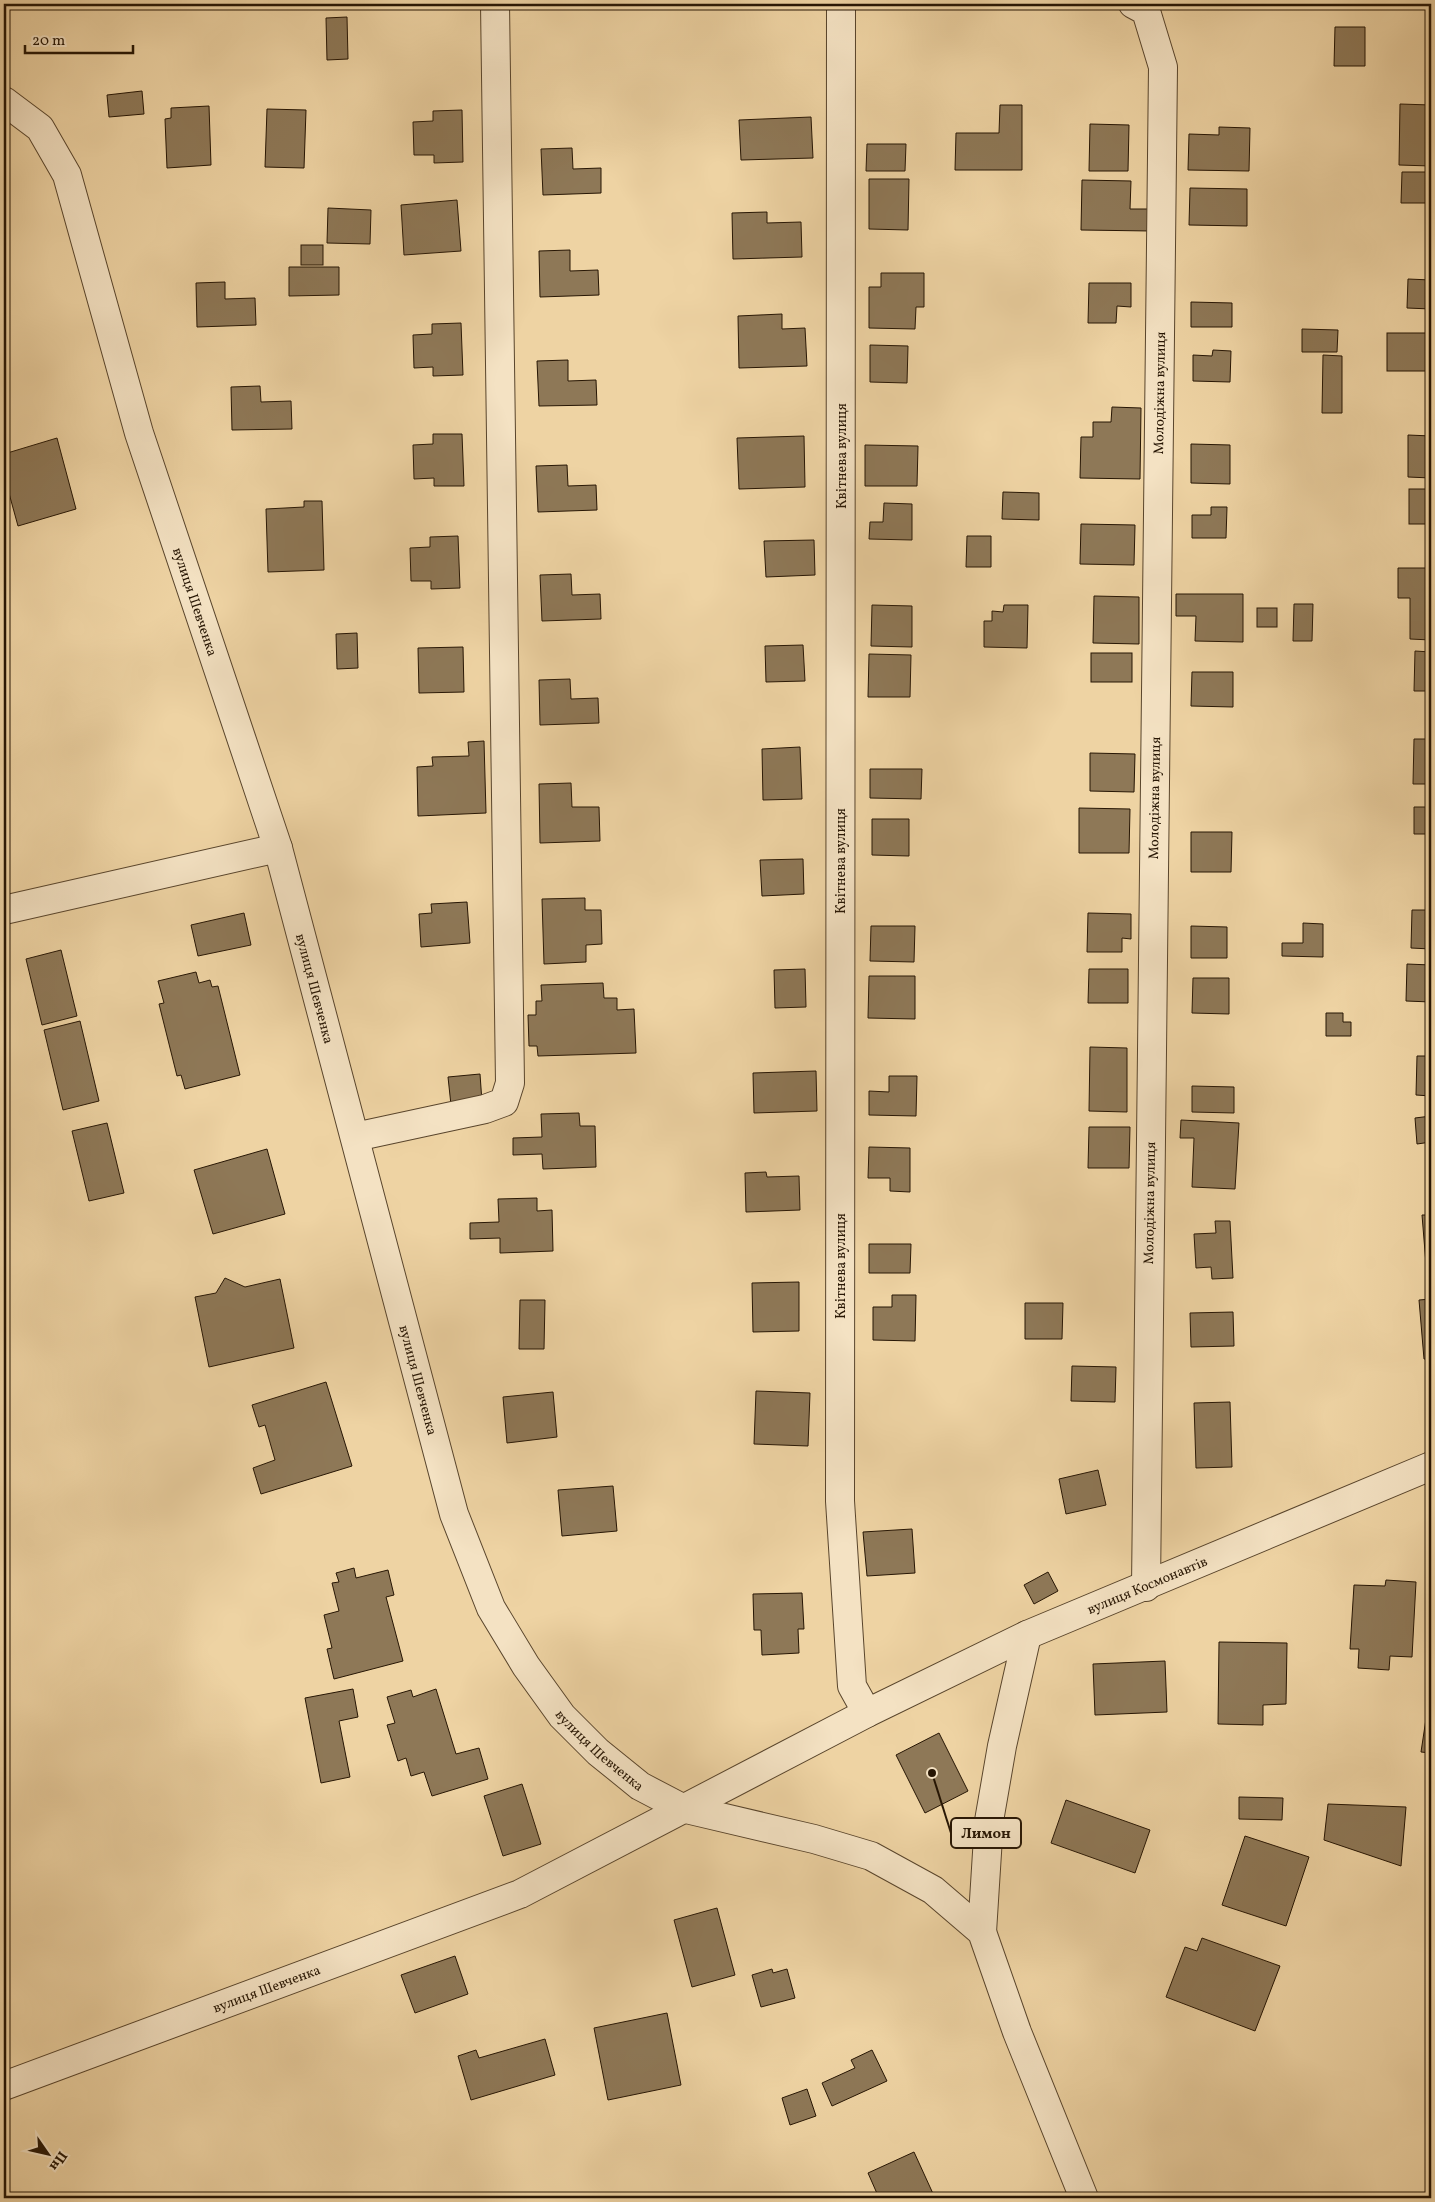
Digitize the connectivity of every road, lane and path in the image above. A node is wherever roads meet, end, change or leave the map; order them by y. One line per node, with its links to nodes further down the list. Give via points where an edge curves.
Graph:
1 (495, 4): 7 (street, via 510,1082 504,1102)
2 (841, 4): 11 (street, Квітнева вулиця, via 840,1501 852,1686)
3 (1139, 8): 9 (street, Молодіжна вулиця, via 1164,67)
4 (4, 101): 5 (street, вулиця Шевченка, via 40,128 67,175 138,433)
5 (278, 848): 6 (street); 7 (street, вулиця Шевченка)
6 (4, 910)
7 (355, 1137): 12 (street, вулиця Шевченка, via 454,1514 490,1608 562,1716 598,1752 640,1786)
8 (1431, 1466): 9 (street, вулиця Космонавтів)
9 (1146, 1587): 10 (street, вулиця Космонавтів)
10 (1027, 1636): 11 (street, вулиця Космонавтів); 13 (street, via 989,1821)
11 (867, 1713): 12 (street, вулиця Космонавтів)
12 (682, 1808): 13 (street, via 871,1856 933,1890); 14 (street, вулиця Шевченка, via 520,1894)
13 (982, 1932): 15 (street, via 1017,2032)
14 (4, 2086)
15 (1084, 2198)

